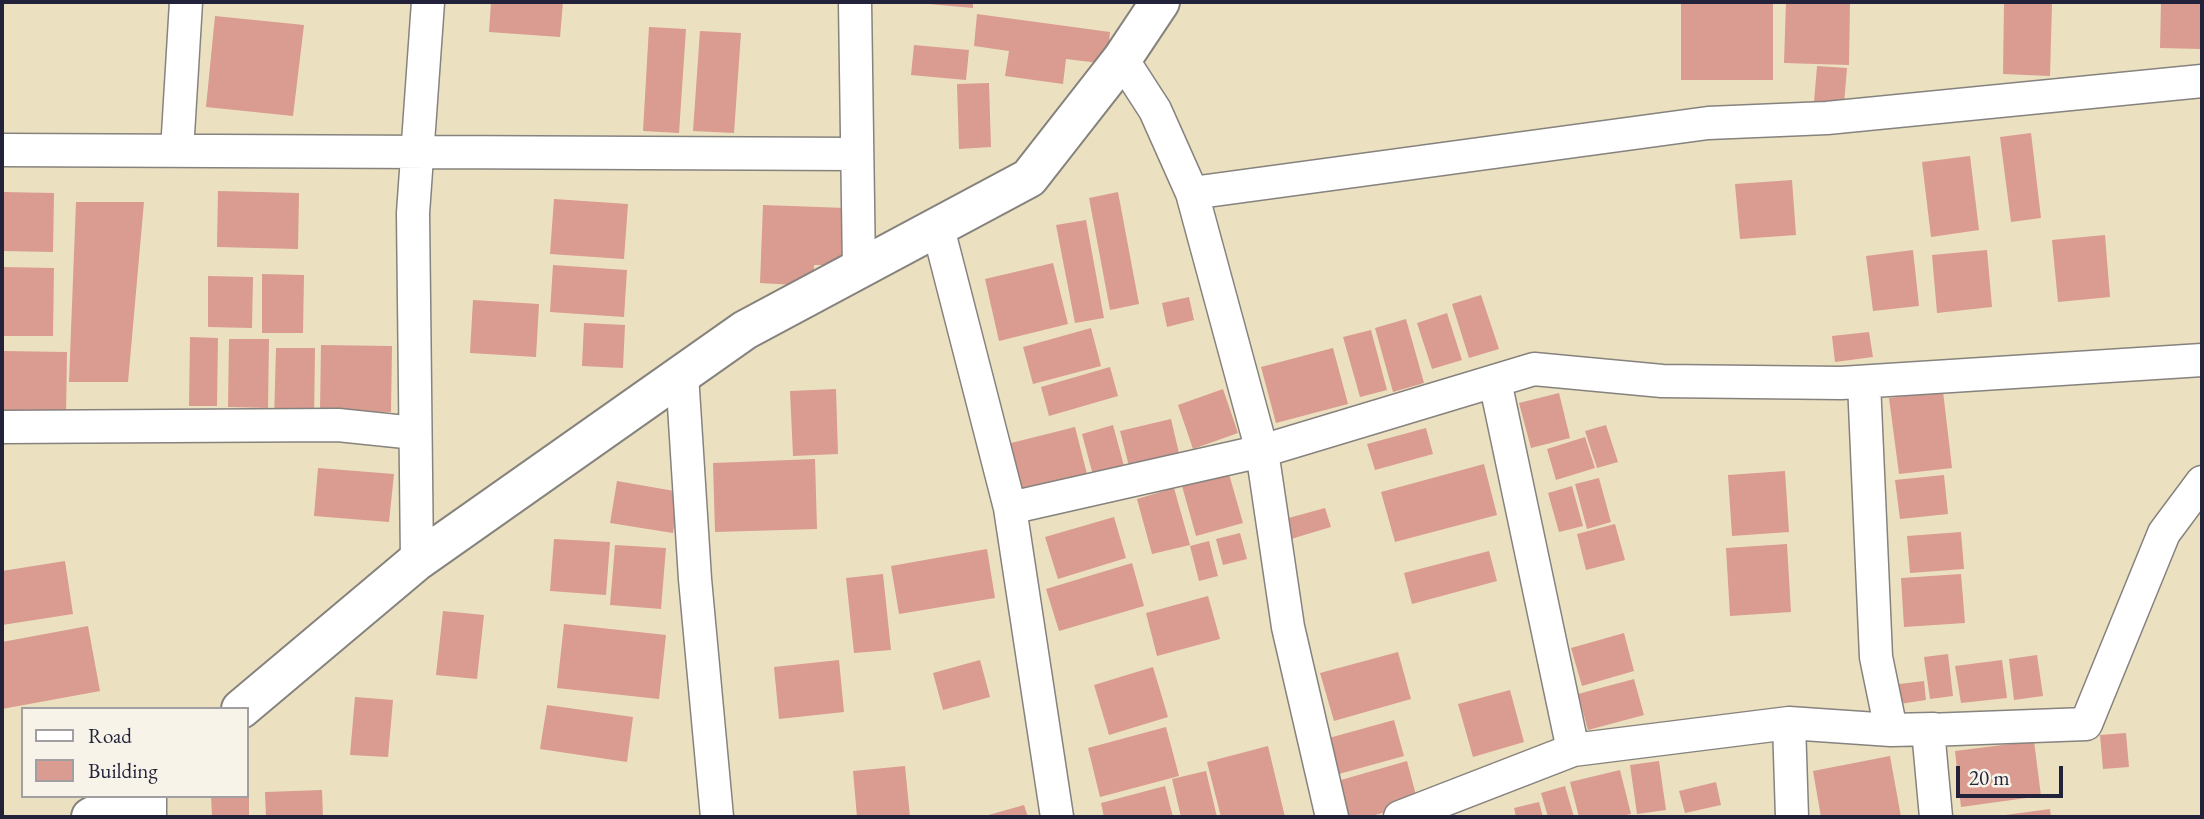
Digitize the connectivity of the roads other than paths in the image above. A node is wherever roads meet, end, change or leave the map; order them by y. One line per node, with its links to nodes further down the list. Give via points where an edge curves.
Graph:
1 (186, 2): 8 (street)
2 (428, 2): 9 (street)
3 (855, 2): 10 (street)
4 (1160, 2): 5 (street)
5 (1122, 59): 11 (street, via 1155,110); 12 (street, via 1029,178)
6 (2202, 81): 11 (street, via 1827,118 1708,123)
7 (2, 150): 8 (street)
8 (177, 151): 9 (street)
9 (417, 152): 10 (street); 19 (street, via 413,213)
10 (857, 154): 13 (street)
11 (1192, 193): 20 (street)
12 (937, 228): 13 (street); 22 (street)
13 (859, 269): 15 (street, via 744,330)
14 (2202, 360): 17 (street)
15 (682, 374): 23 (street); 33 (street)
16 (1495, 381): 17 (street, via 1534,369 1662,381); 20 (street); 28 (street)
17 (1864, 382): 27 (street, via 1876,657)
18 (2, 427): 19 (street, via 338,425)
19 (415, 433): 23 (street)
20 (1262, 451): 22 (street); 35 (street, via 1288,627)
21 (2202, 482): 26 (street, via 2164,533 2086,723)
22 (1010, 508): 34 (street)
23 (417, 561): 24 (street)
24 (243, 707)
25 (1789, 723): 27 (street); 28 (street); 37 (street)
26 (1933, 729): 27 (street); 38 (street, via 1928,730)
27 (1891, 730)
28 (1573, 750): 36 (street)
29 (127, 798): 31 (street)
30 (150, 798): 32 (street)
31 (92, 817)
32 (150, 817)
33 (717, 817)
34 (1057, 817)
35 (1332, 817)
36 (1400, 817)
37 (1792, 817)
38 (1936, 817)

